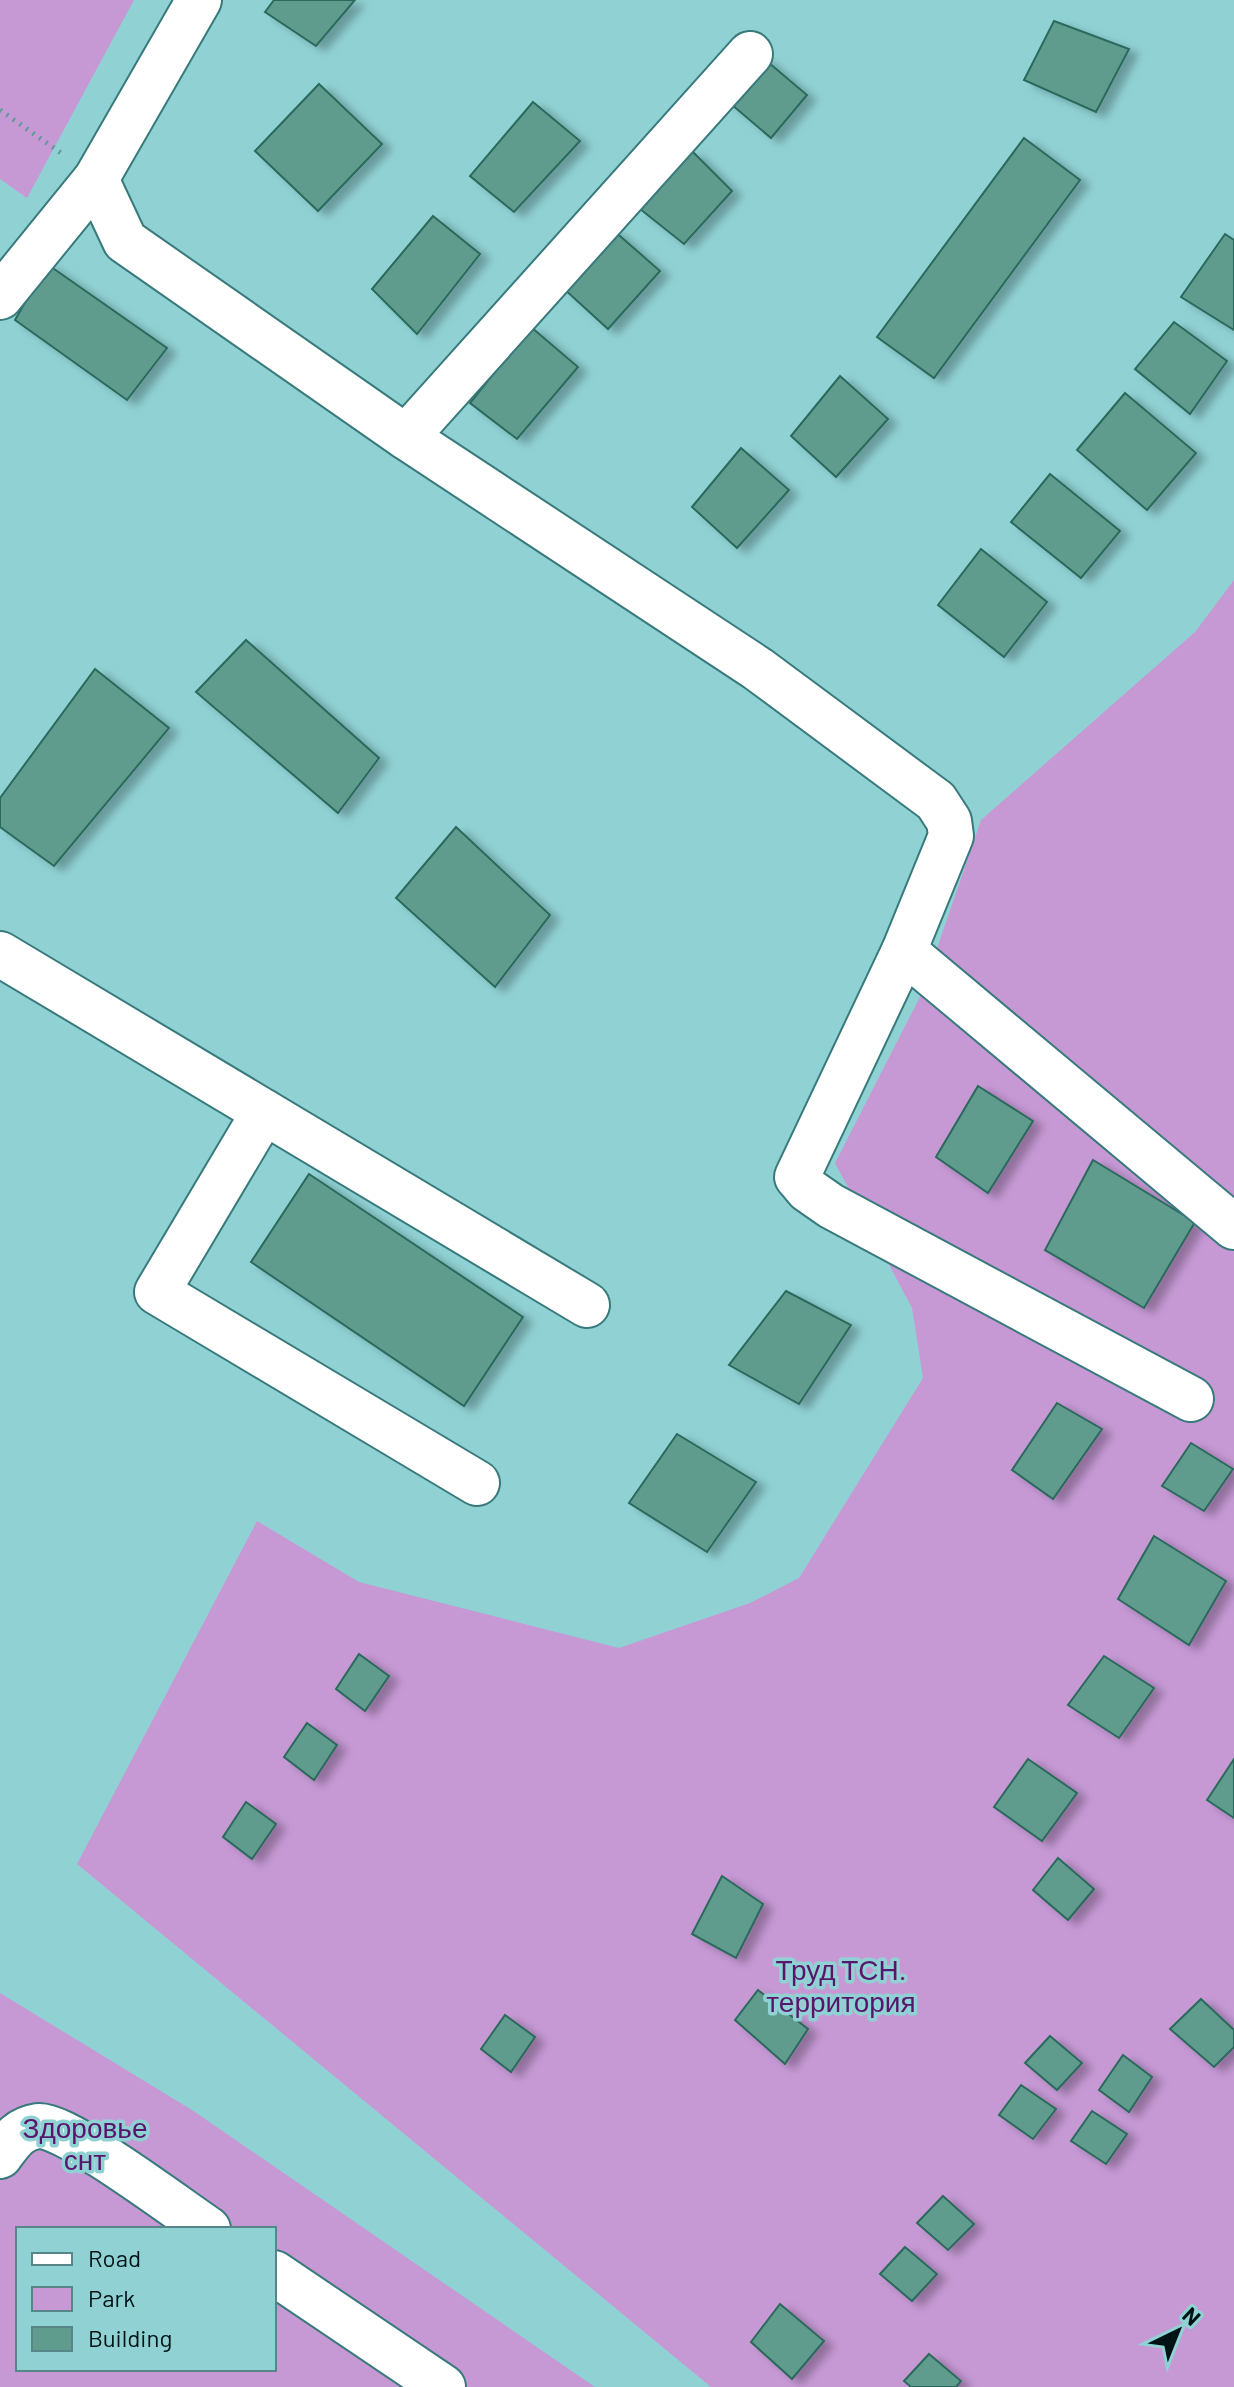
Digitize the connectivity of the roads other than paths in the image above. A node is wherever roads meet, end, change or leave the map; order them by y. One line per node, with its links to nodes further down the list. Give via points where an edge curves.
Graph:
1 (199, 0): 3 (street)
2 (750, 54): 5 (street)
3 (96, 179): 4 (street); 5 (street, via 125,241)
4 (0, 297)
5 (406, 437): 6 (street, via 758,669 936,801 949,821 951,836)
6 (904, 951): 9 (street); 11 (street, via 797,1177 831,1206)
7 (0, 954): 8 (street)
8 (264, 1112): 10 (street); 12 (street, via 157,1292)
9 (1234, 1227)
10 (587, 1305)
11 (1191, 1399)
12 (477, 1483)
13 (0, 2156): 14 (street, via 18,2133 41,2125 71,2137)
14 (205, 2227)
15 (276, 2274): 16 (street)
16 (443, 2387)

